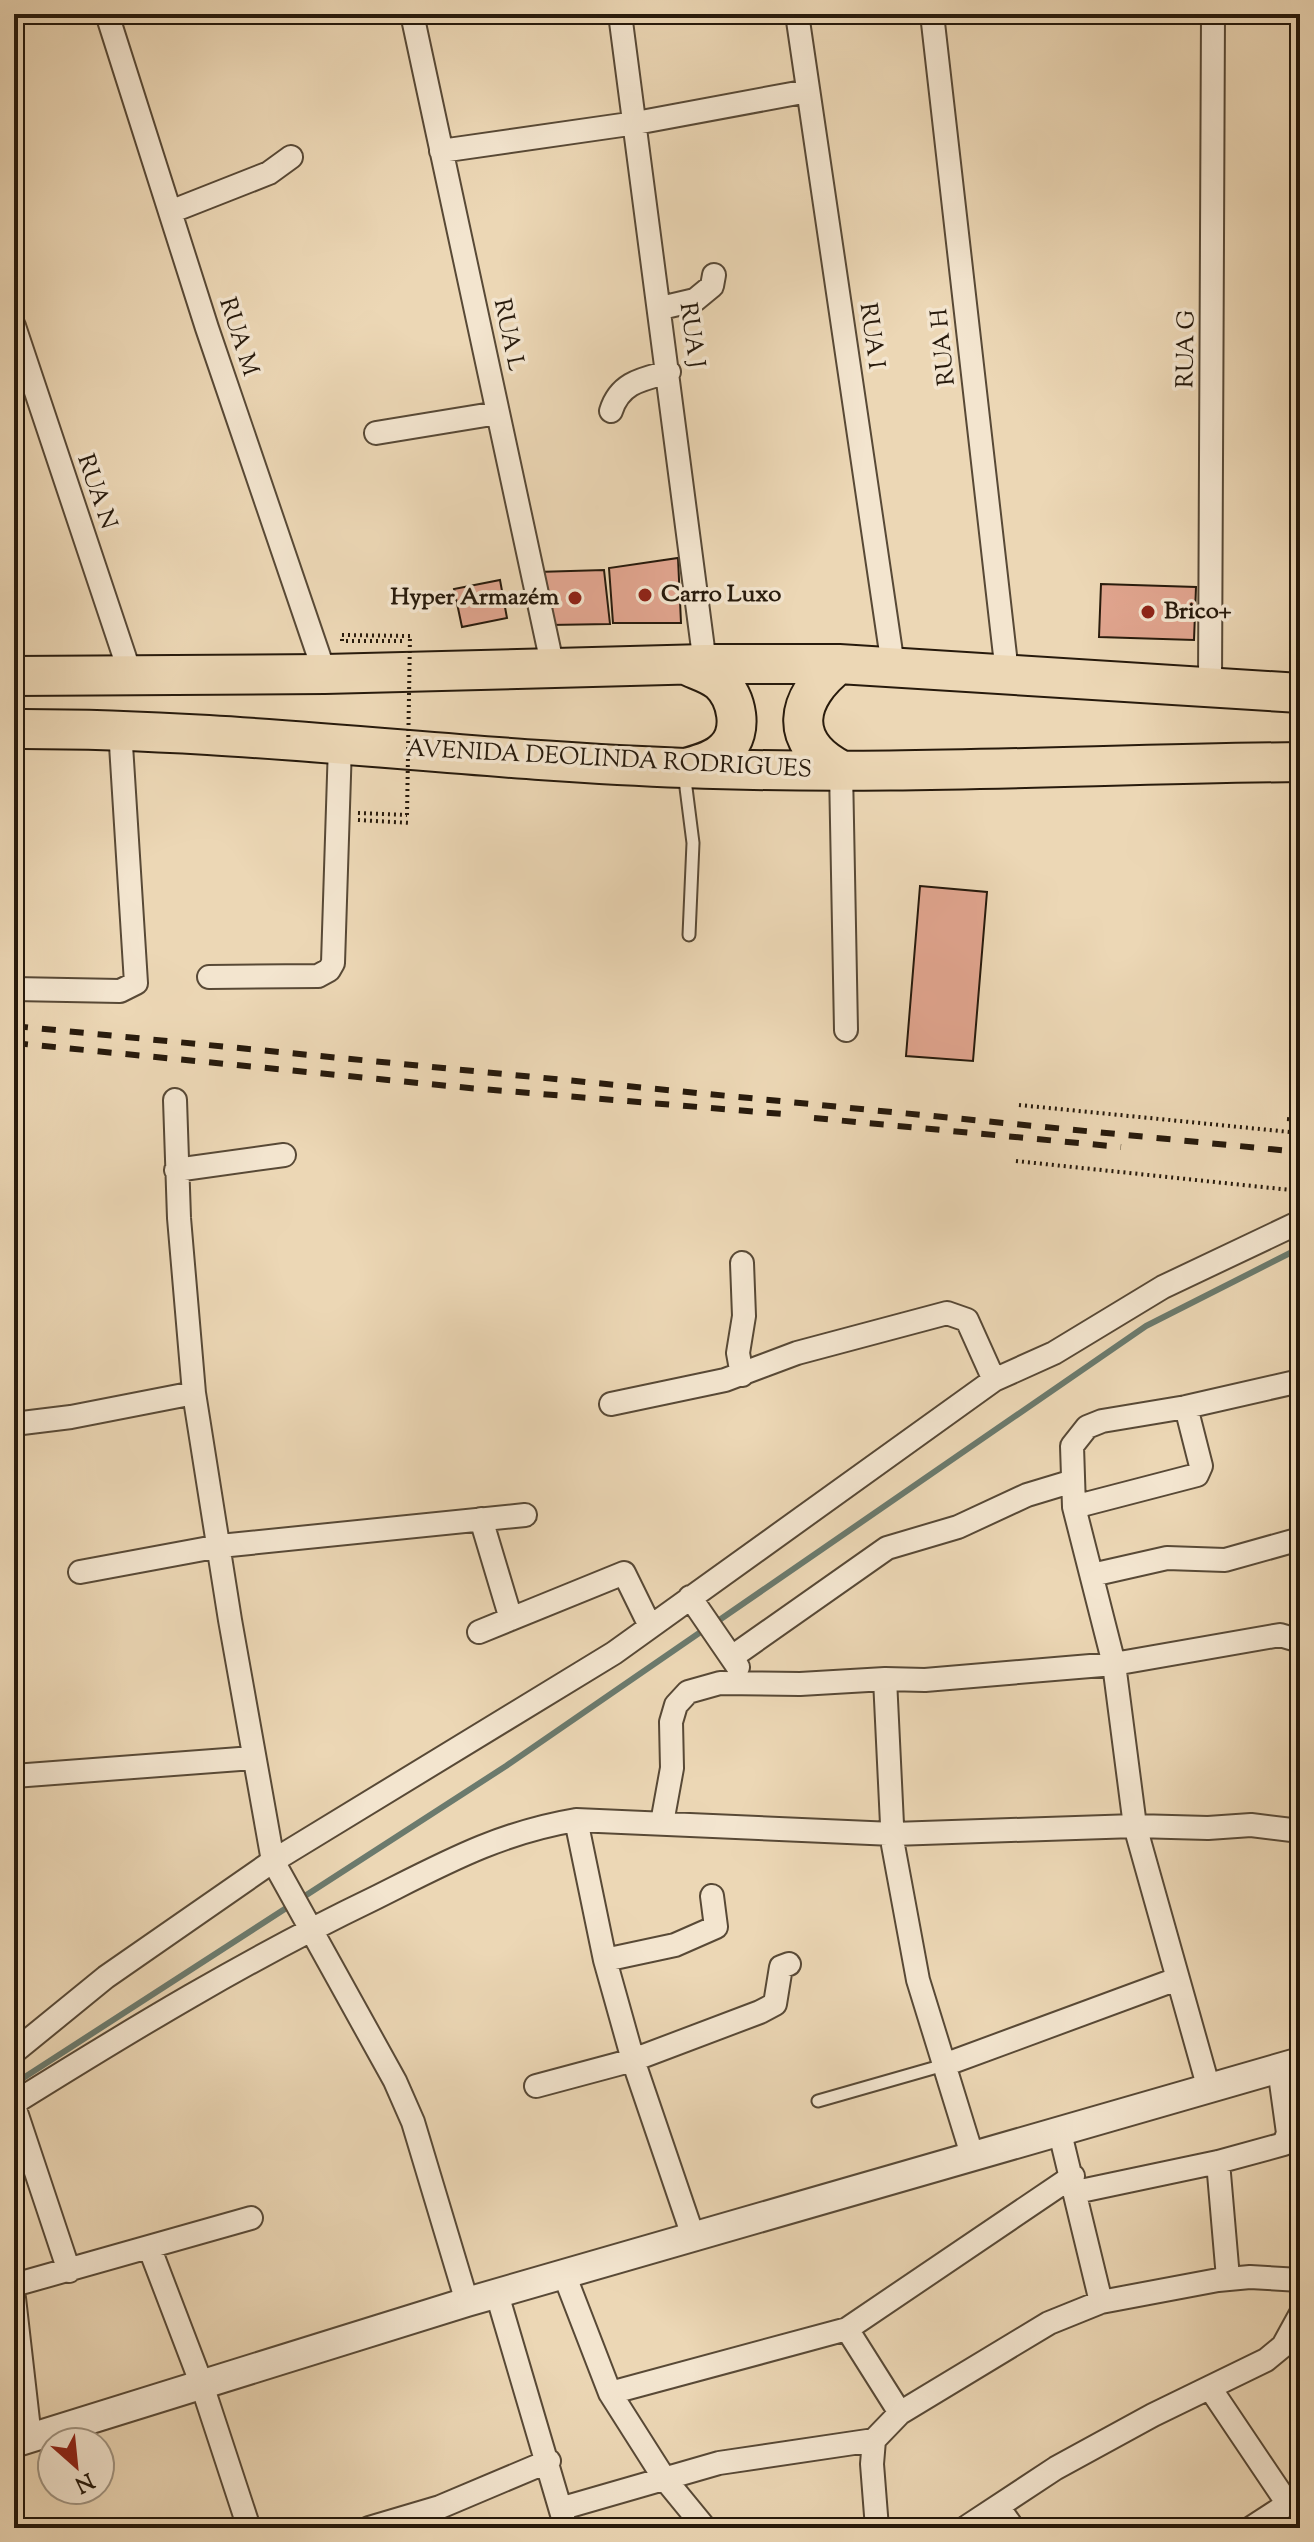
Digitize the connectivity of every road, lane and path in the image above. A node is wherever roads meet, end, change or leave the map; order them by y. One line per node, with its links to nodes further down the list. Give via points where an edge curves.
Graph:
1 (107, 14): 11 (street, RUA M)
2 (412, 14): 9 (street, RUA L)
3 (620, 14): 8 (street, RUA J)
4 (797, 14): 7 (street, RUA I)
5 (932, 14): 25 (street, RUA H)
6 (1213, 14): 28 (street, RUA G)
7 (808, 91): 8 (street); 22 (street, RUA I)
8 (636, 123): 9 (street); 13 (street, RUA J)
9 (441, 151): 17 (street, RUA L)
10 (291, 157): 11 (street, via 269,173)
11 (170, 212): 26 (street, RUA M)
12 (714, 275): 13 (street, via 712,286 695,300)
13 (661, 308): 15 (street, RUA J)
14 (14, 326): 24 (street, RUA N)
15 (669, 372): 16 (street, via 629,383); 20 (street, RUA J)
16 (611, 411)
17 (498, 413): 18 (street); 23 (street, RUA L)
18 (376, 433)
19 (406, 641): 36 (path, bridge, via 342,641 342,635 410,636 407,815)
20 (696, 664): 21 (highway); 23 (highway); 34 (highway, via 719,680 734,700 736,720 726,750)
21 (839, 664): 22 (highway); 35 (highway, via 812,688 804,705 804,727 819,759)
22 (893, 666): 25 (highway)
23 (553, 668): 26 (highway)
24 (130, 673): 26 (highway); 27 (highway)
25 (1007, 673): 28 (highway)
26 (325, 674)
27 (14, 676)
28 (1210, 685): 29 (highway)
29 (1300, 693)
30 (14, 729): 31 (highway, AVENIDA DEOLINDA RODRIGUES)
31 (120, 729): 32 (highway, AVENIDA DEOLINDA RODRIGUES); 41 (street, via 136,983 120,991)
32 (340, 745): 34 (highway, AVENIDA DEOLINDA RODRIGUES); 40 (street, via 333,963 318,976)
33 (1300, 762): 35 (highway, AVENIDA DEOLINDA RODRIGUES)
34 (684, 768): 35 (highway, AVENIDA DEOLINDA RODRIGUES); 39 (lane, via 693,843)
35 (841, 770): 42 (street)
36 (354, 813)
37 (355, 820): 38 (path)
38 (411, 823)
39 (689, 935)
40 (209, 977)
41 (14, 989)
42 (846, 1030)
43 (175, 1100): 50 (street)
44 (1019, 1105): 47 (path)
45 (1287, 1119): 46 (path)
46 (1300, 1120)
47 (1300, 1133)
48 (284, 1155): 50 (street)
49 (1016, 1161): 51 (path)
50 (176, 1170): 57 (street)
51 (1300, 1191)
52 (1300, 1222): 55 (street, via 1163,1287 1054,1353)
53 (742, 1263): 54 (street)
54 (742, 1375): 55 (street, via 797,1353 947,1313 967,1320); 58 (street)
55 (994, 1380): 69 (street)
56 (1300, 1381): 59 (street)
57 (194, 1393): 60 (street); 66 (street)
58 (611, 1404)
59 (1186, 1407): 61 (street, via 1087,1427 1072,1446); 62 (street, via 1201,1466 1197,1475)
60 (14, 1424)
61 (1070, 1482): 62 (street); 74 (street, via 958,1527 887,1548)
62 (1074, 1507): 68 (street)
63 (525, 1515): 64 (street)
64 (481, 1519): 66 (street); 70 (street)
65 (1300, 1539): 68 (street, via 1225,1560 1167,1558)
66 (220, 1546): 67 (street); 78 (street)
67 (80, 1572)
68 (1092, 1575): 75 (street)
69 (695, 1603): 71 (street); 74 (street)
70 (511, 1619): 71 (street, via 624,1573); 72 (street)
71 (650, 1626): 85 (street)
72 (479, 1632)
73 (1300, 1641): 75 (street, via 1271,1635)
74 (727, 1650): 77 (street)
75 (1114, 1664): 76 (street); 82 (street)
76 (885, 1679): 77 (street); 84 (street)
77 (748, 1682): 81 (street, via 704,1685 676,1705)
78 (253, 1758): 79 (street); 85 (street)
79 (14, 1776)
80 (576, 1820): 81 (street); 87 (street, via 504,1836); 88 (street)
81 (662, 1823): 84 (street)
82 (1135, 1826): 83 (street, via 1251,1825); 84 (street); 90 (street)
83 (1300, 1831)
84 (893, 1834): 93 (street, via 918,1980)
85 (273, 1861): 87 (street); 91 (street, via 95,1985)
86 (712, 1896): 88 (street, via 716,1927 675,1945)
87 (307, 1921): 98 (street); 113 (street, via 413,2122)
88 (605, 1960): 92 (street)
89 (789, 1964): 92 (street, via 781,1967 775,2004)
90 (1177, 1979): 93 (street); 96 (street)
91 (14, 2052)
92 (633, 2060): 95 (street); 104 (street)
93 (944, 2065): 97 (lane); 100 (street)
94 (1290, 2065): 96 (street); 101 (street, via 1284,2144)
95 (536, 2086)
96 (1209, 2089): 99 (street)
97 (818, 2101)
98 (14, 2105): 106 (street)
99 (1060, 2133): 100 (street); 102 (street)
100 (973, 2158): 104 (street)
101 (1218, 2162): 102 (street); 108 (street)
102 (1074, 2184): 114 (street); 116 (street)
103 (251, 2218): 105 (street)
104 (694, 2239): 107 (street)
105 (150, 2249): 106 (street); 117 (street)
106 (69, 2271): 110 (street)
107 (564, 2274): 111 (street); 119 (street)
108 (1228, 2278): 109 (street); 114 (street)
109 (1300, 2280)
110 (14, 2285)
111 (497, 2294): 113 (street); 123 (street)
112 (14, 2298): 122 (street)
113 (467, 2302): 117 (street)
114 (1101, 2302): 120 (street, via 1049,2323)
115 (1300, 2315): 118 (street, via 1274,2354)
116 (847, 2329): 119 (street); 120 (street)
117 (202, 2385): 122 (street); 128 (street)
118 (1210, 2388): 125 (street); 126 (street, via 1056,2468)
119 (610, 2393): 124 (street)
120 (900, 2413): 121 (street)
121 (874, 2440): 124 (street, via 719,2463); 131 (street)
122 (22, 2441)
123 (549, 2461): 127 (street); 129 (street, via 440,2507)
124 (664, 2478): 127 (street); 130 (street)
125 (1294, 2500): 134 (street)
126 (999, 2508): 132 (street); 133 (street)
127 (565, 2518)
128 (249, 2528)
129 (369, 2528)
130 (705, 2528)
131 (877, 2528)
132 (965, 2528)
133 (1013, 2528)
134 (1251, 2528)

